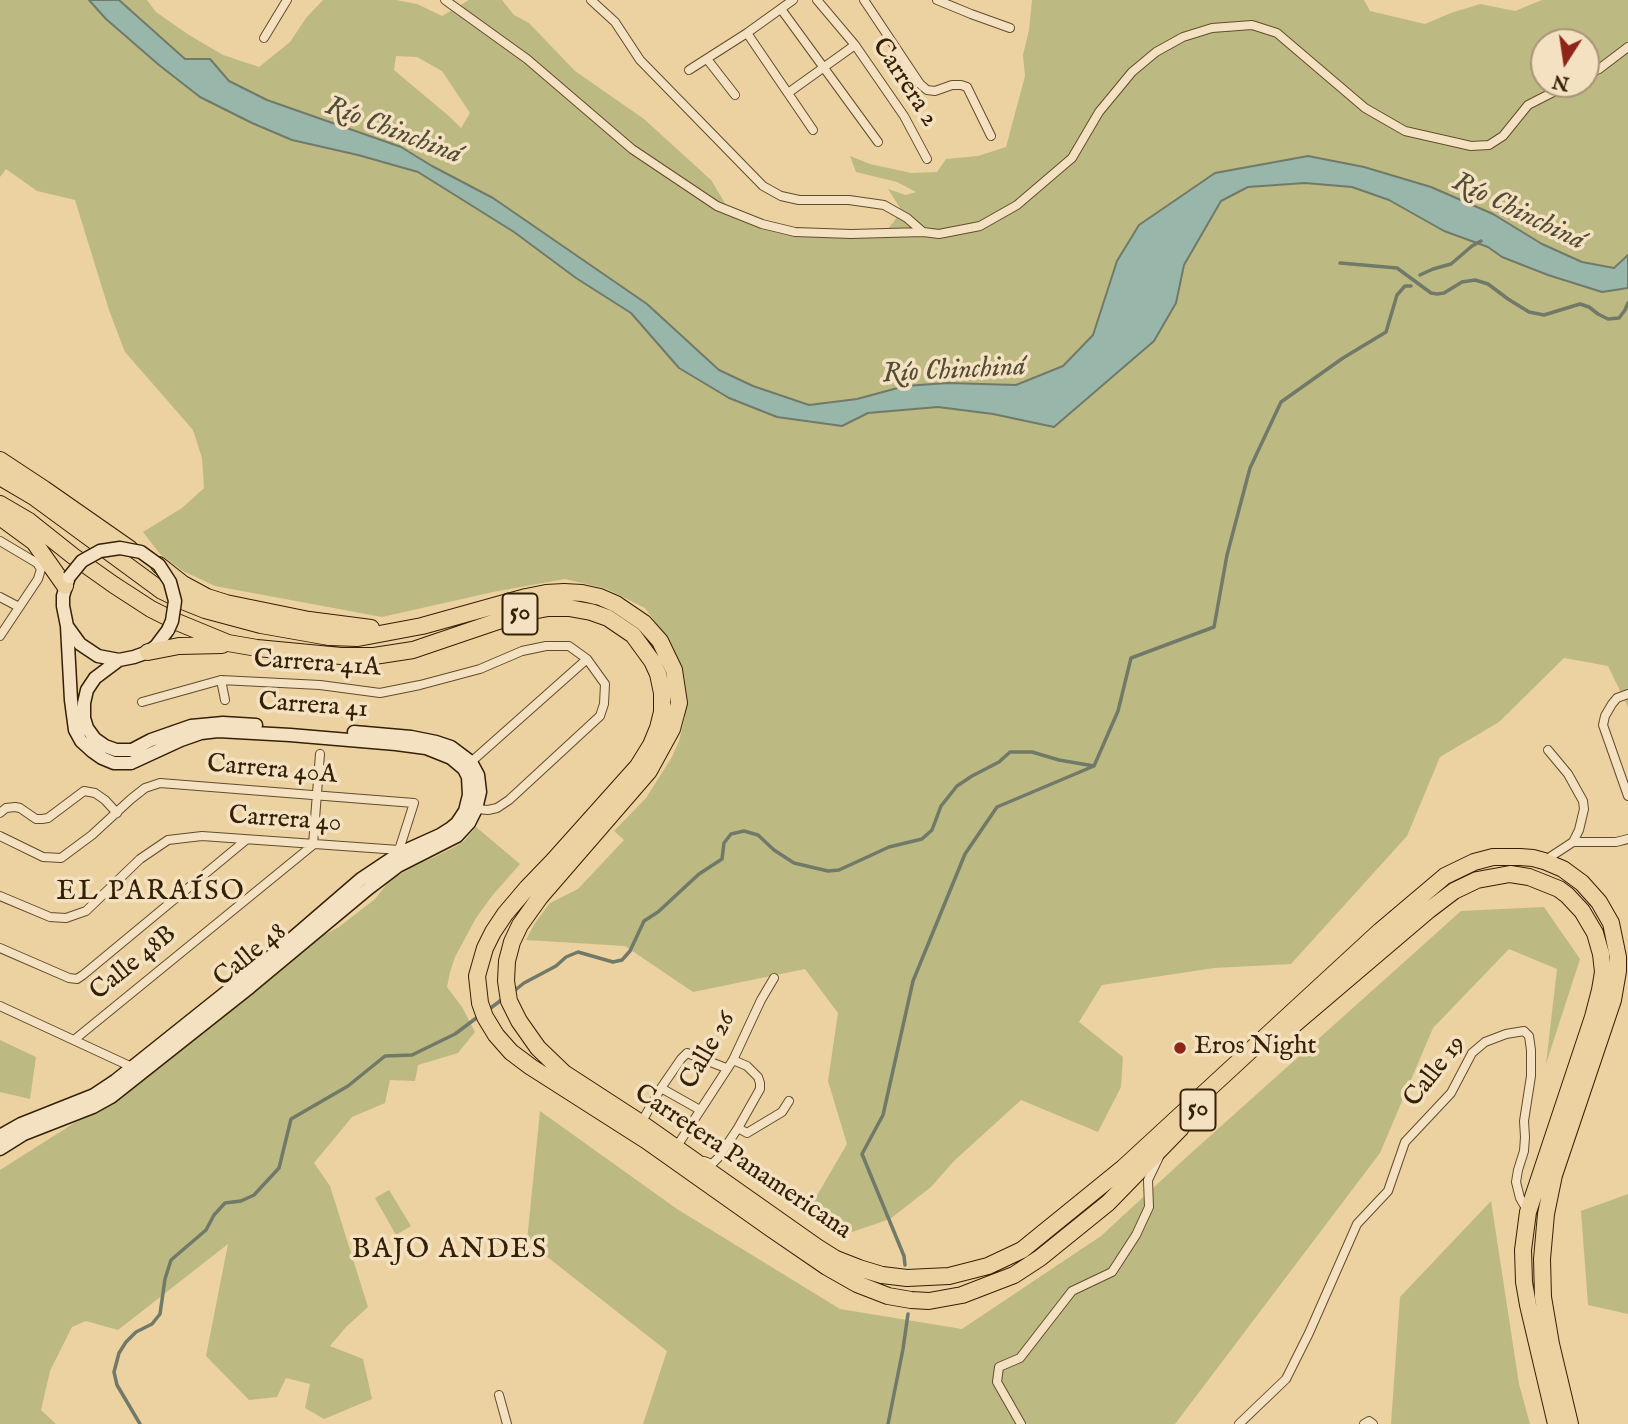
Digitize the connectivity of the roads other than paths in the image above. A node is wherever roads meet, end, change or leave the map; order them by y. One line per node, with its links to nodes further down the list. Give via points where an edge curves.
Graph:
1 (287, 0): 11 (street)
2 (445, 0): 25 (street, via 527,60 632,149 717,206 795,232)
3 (591, 0): 25 (street, via 615,22 640,61 763,186 799,200 884,205)
4 (793, 0): 8 (street)
5 (817, 0): 12 (street, Carrera 2)
6 (864, 0): 22 (street, via 920,84 935,91 952,85 967,87)
7 (937, 0): 9 (street)
8 (781, 9): 10 (street); 15 (street)
9 (1010, 29)
10 (747, 33): 14 (street); 18 (street)
11 (264, 38)
12 (855, 45): 15 (street); 24 (street, Carrera 2, via 904,116)
13 (1628, 47): 16 (street)
14 (707, 60): 17 (street); 19 (street)
15 (823, 68): 18 (street); 23 (street)
16 (1600, 69)
17 (689, 70)
18 (788, 93): 21 (street)
19 (735, 95)
20 (1542, 98): 25 (street, via 1528,105 1503,136 1489,145 1471,146 1405,131 1385,120 1277,33 1252,25 1212,28 1183,37 1132,72 1099,112 1072,158 1017,205 980,226 939,234)
21 (813, 130)
22 (991, 136)
23 (878, 142)
24 (927, 159)
25 (923, 232)
26 (0, 460): 31 (highway)
27 (0, 477): 31 (highway, Carretera Panamericana / 50)
28 (0, 504): 39 (highway, Carretera Panamericana / 50, via 151,609 228,643)
29 (0, 517): 33 (highway, via 34,542)
30 (0, 541): 35 (street, via 41,569)
31 (127, 556): 32 (main road, bridge, via 141,552); 33 (main road, bridge, via 110,549 91,555); 37 (highway, Carretera Panamericana / 50, via 162,591 205,610 261,625 339,637)
32 (159, 565): 37 (highway, via 183,584 226,603 321,622); 40 (main road, bridge, via 175,601 168,630)
33 (67, 581): 36 (main road, via 63,606)
34 (0, 597): 35 (street)
35 (19, 607): 38 (street)
36 (67, 626): 42 (main road, via 88,650); 49 (main road, Carrera 41, via 75,730 92,751 114,763 131,763 181,740 218,732 426,748)
37 (402, 630): 73 (highway, Carretera Panamericana / 50, via 547,593 582,593 616,604 637,618 666,651 679,703 672,729 641,781 520,925 507,961 506,981 509,1002 538,1048 564,1073)
38 (0, 636)
39 (257, 648): 40 (highway, via 179,646); 80 (highway, Carretera Panamericana / 50, via 374,656 413,650 548,608 591,612 633,635 652,661 662,693 662,712 651,745 638,766 493,932 477,976 480,1003 496,1035 531,1067 770,1228)
40 (148, 652): 42 (main road)
41 (587, 659): 43 (street, Carrera 41A, via 569,646 546,646 480,669 380,693); 49 (street); 52 (street, via 605,684 600,716 509,800 497,808)
42 (119, 660): 49 (main road, Carrera 41, via 95,678 84,702 84,718 94,739 116,750 132,750 191,726 223,723 411,737 451,747)
43 (221, 680): 45 (street); 46 (street, Carrera 41A)
44 (1628, 694): 51 (street, via 1612,704 1603,724)
45 (225, 700)
46 (142, 702)
47 (1548, 750): 58 (street, via 1583,801 1583,816)
48 (320, 754): 50 (street)
49 (464, 762): 52 (main road, via 475,767 480,784); 60 (main road, Calle 48, via 470,788 461,818)
50 (316, 796): 53 (street, Carrera 40A, via 160,783 145,788); 59 (street); 60 (street, Carrera 40A, via 414,803)
51 (1628, 796)
52 (476, 809): 60 (main road, Calle 48, via 457,836)
53 (117, 813): 54 (street, via 105,800 84,791 42,820 20,808 8,807); 55 (street, Carrera 40A, via 61,858 43,857)
54 (0, 814)
55 (0, 836)
56 (1628, 839): 58 (street)
57 (246, 841): 59 (street, Carrera 40); 62 (street, Carrera 40, via 202,836 168,839 86,911 66,918 50,917); 63 (street, via 77,979)
58 (1573, 842): 61 (street)
59 (313, 845): 60 (street, Carrera 40); 66 (street, Calle 48B)
60 (402, 855): 69 (main road, Calle 48, via 250,987)
61 (1545, 861): 80 (highway, Carretera Panamericana / 50, via 1493,857 1445,876 1123,1168 1022,1250 988,1266 949,1276 907,1278 882,1275); 86 (highway, Carretera Panamericana / 50, via 1572,875 1592,893 1611,923 1618,957 1613,1000 1554,1175 1543,1238 1544,1297)
62 (0, 897)
63 (0, 948)
64 (774, 978): 67 (street, Calle 26)
65 (0, 1006): 66 (street)
66 (74, 1040): 69 (street)
67 (733, 1060): 68 (street, Calle 26); 74 (street, via 747,1066 760,1083)
68 (726, 1068): 70 (street, via 687,1053); 72 (street, Calle 26)
69 (137, 1070): 75 (main road, Calle 48, via 94,1095); 78 (main road, Calle 48, via 111,1097)
70 (661, 1088): 72 (street); 73 (street)
71 (789, 1101): 74 (street, via 782,1112 747,1133)
72 (700, 1110): 76 (street, Calle 26)
73 (643, 1120): 76 (street); 80 (highway, Carretera Panamericana / 50)
74 (738, 1128): 76 (street, via 712,1164)
75 (0, 1136)
76 (678, 1143)
77 (1163, 1146): 79 (highway, Carretera Panamericana / 50, via 1211,1097 1454,891 1499,875 1529,877 1559,889 1582,911 1598,944 1602,972 1593,1017); 80 (highway, Carretera Panamericana / 50, via 1108,1203 1040,1258 1014,1275 962,1295 929,1301 888,1296 857,1284); 83 (street, via 1148,1180 1149,1207 1112,1272 1072,1291 1020,1358 999,1367 997,1382)
78 (0, 1149)
79 (1528, 1212): 84 (street, Calle 19, via 1516,1182 1524,1151 1531,1076 1529,1036 1524,1031 1485,1042 1472,1053 1451,1093 1405,1142 1388,1191 1357,1224 1286,1379); 85 (highway, Carretera Panamericana / 50, via 1524,1282)
80 (813, 1251)
81 (499, 1395): 82 (street)
82 (507, 1424)
83 (1021, 1424)
84 (1239, 1424)
85 (1556, 1424)
86 (1570, 1424)

